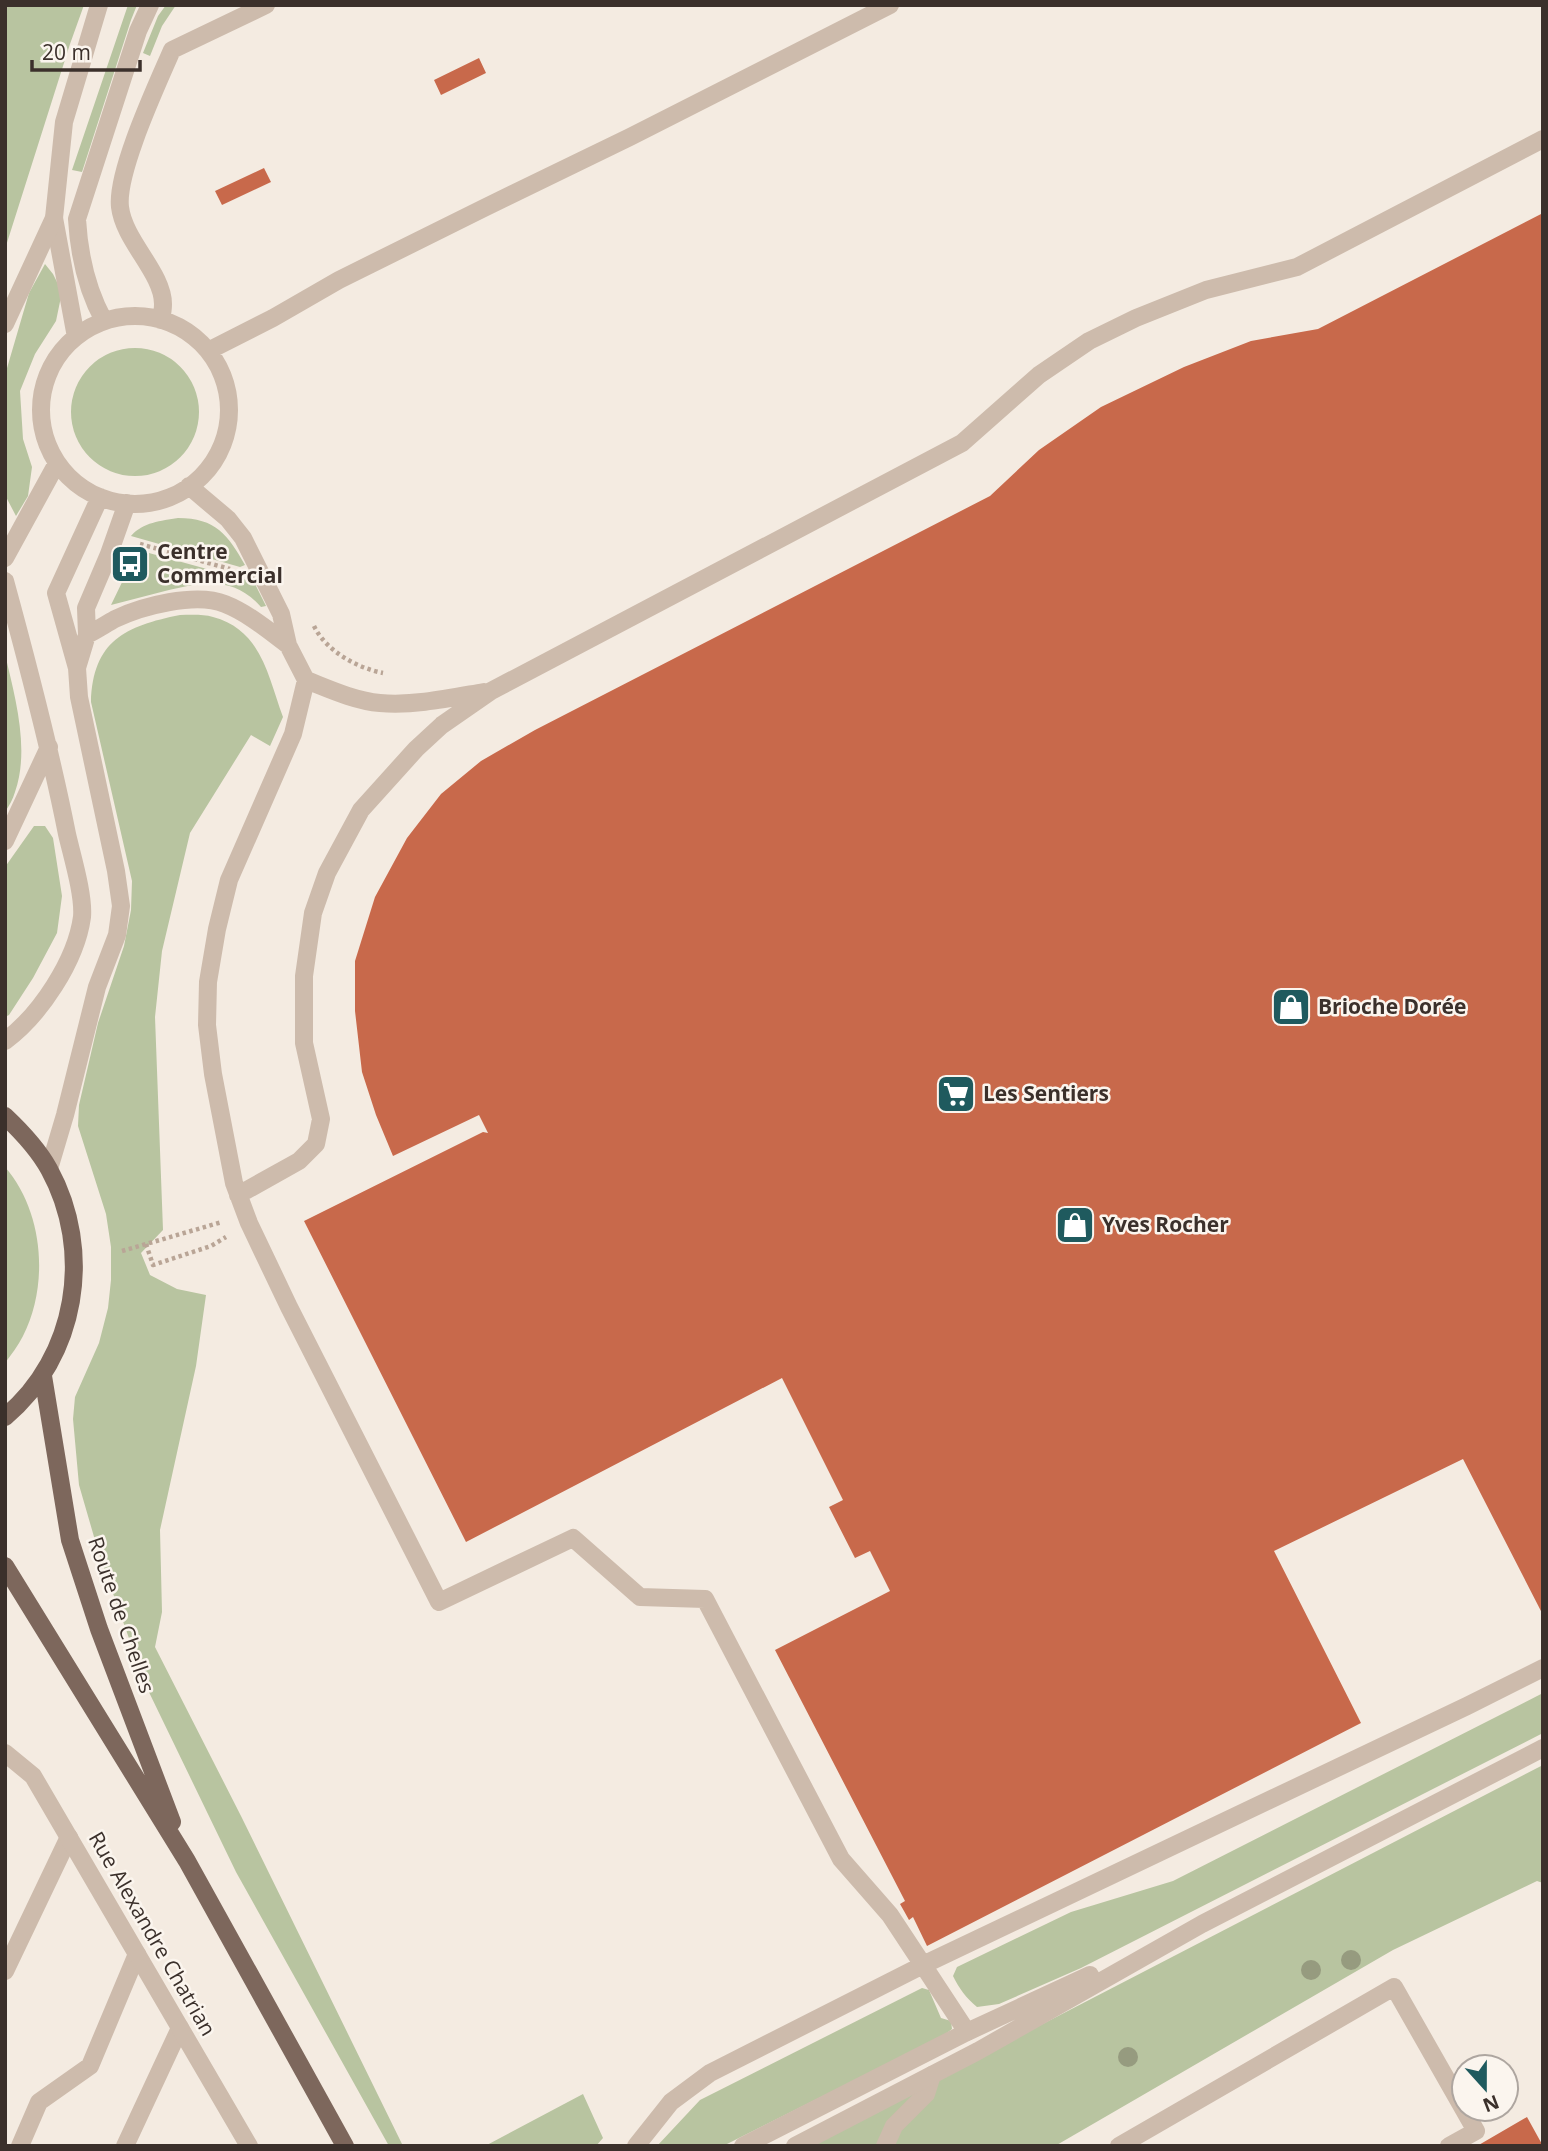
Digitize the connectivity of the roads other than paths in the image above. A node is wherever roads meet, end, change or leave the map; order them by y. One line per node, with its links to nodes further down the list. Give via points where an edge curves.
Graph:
1 (99, 5): 6 (street, via 64,122)
2 (150, 5): 8 (street, via 78,219 78,246 94,304)
3 (266, 5): 7 (street, via 172,50 122,179 120,206 126,228 159,285)
4 (890, 5): 11 (street, via 340,280)
5 (1543, 139): 22 (street, via 1297,267 1206,290 1089,341 1039,374 962,443)
6 (54, 218): 9 (street); 10 (street)
7 (161, 320): 8 (street, via 132,316); 11 (street, via 186,331)
8 (104, 321): 10 (street)
9 (5, 324)
10 (76, 337): 12 (street, via 57,357 42,396 42,424)
11 (208, 351): 13 (street, via 227,390 229,412 218,453)
12 (57, 463): 14 (street, via 76,483); 16 (street)
13 (189, 486): 15 (street, via 159,500); 19 (street, via 243,538 281,614)
14 (100, 497): 15 (street); 20 (street, via 56,593)
15 (127, 503): 18 (street, via 86,608)
16 (5, 558)
17 (5, 581): 23 (street)
18 (88, 635): 19 (street, via 117,618 156,605 210,600 226,604); 20 (street)
19 (288, 645): 21 (street)
20 (77, 668): 27 (street, via 121,906 117,935 97,987)
21 (306, 680): 22 (street, via 379,703); 28 (street, via 293,734 229,880 208,982 213,1074)
22 (491, 691): 28 (street, via 442,725 361,810 327,873 313,914 304,976 304,1043 321,1119 316,1144 299,1161)
23 (49, 747): 24 (street); 25 (street, via 82,915 65,967 45,999)
24 (5, 841)
25 (5, 1041)
26 (5, 1116): 27 (main road)
27 (49, 1169): 29 (main road, via 73,1237 75,1273 60,1345)
28 (239, 1195): 39 (street, via 289,1307 439,1602 573,1538 640,1597 705,1599 841,1859 890,1915)
29 (43, 1376): 30 (main road); 36 (main road, Route de Chelles, via 70,1540)
30 (5, 1418)
31 (5, 1566): 36 (main road, Route de Chelles)
32 (1543, 1668): 39 (street)
33 (1543, 1748): 37 (street)
34 (5, 1753): 35 (street, Rue Alexandre Chatrian, via 33,1776)
35 (69, 1838): 38 (street, Rue Alexandre Chatrian); 40 (street)
36 (187, 1861): 47 (main road, Route de Chelles)
37 (1202, 1924): 42 (street); 43 (street)
38 (137, 1954): 41 (street, Rue Alexandre Chatrian); 44 (street, via 90,2066 39,2102)
39 (923, 1965): 42 (street); 48 (street, via 710,2073 671,2102)
40 (5, 1971)
41 (180, 2028): 45 (street); 46 (street, Rue Alexandre Chatrian)
42 (967, 2032): 49 (street)
43 (932, 2075): 50 (street); 51 (street, via 926,2094 894,2126)
44 (20, 2146)
45 (125, 2146)
46 (249, 2146)
47 (345, 2146)
48 (636, 2146)
49 (743, 2146)
50 (795, 2146)
51 (885, 2146)
52 (1119, 2146): 53 (street, via 1394,1987 1476,2131)
53 (1449, 2146)

